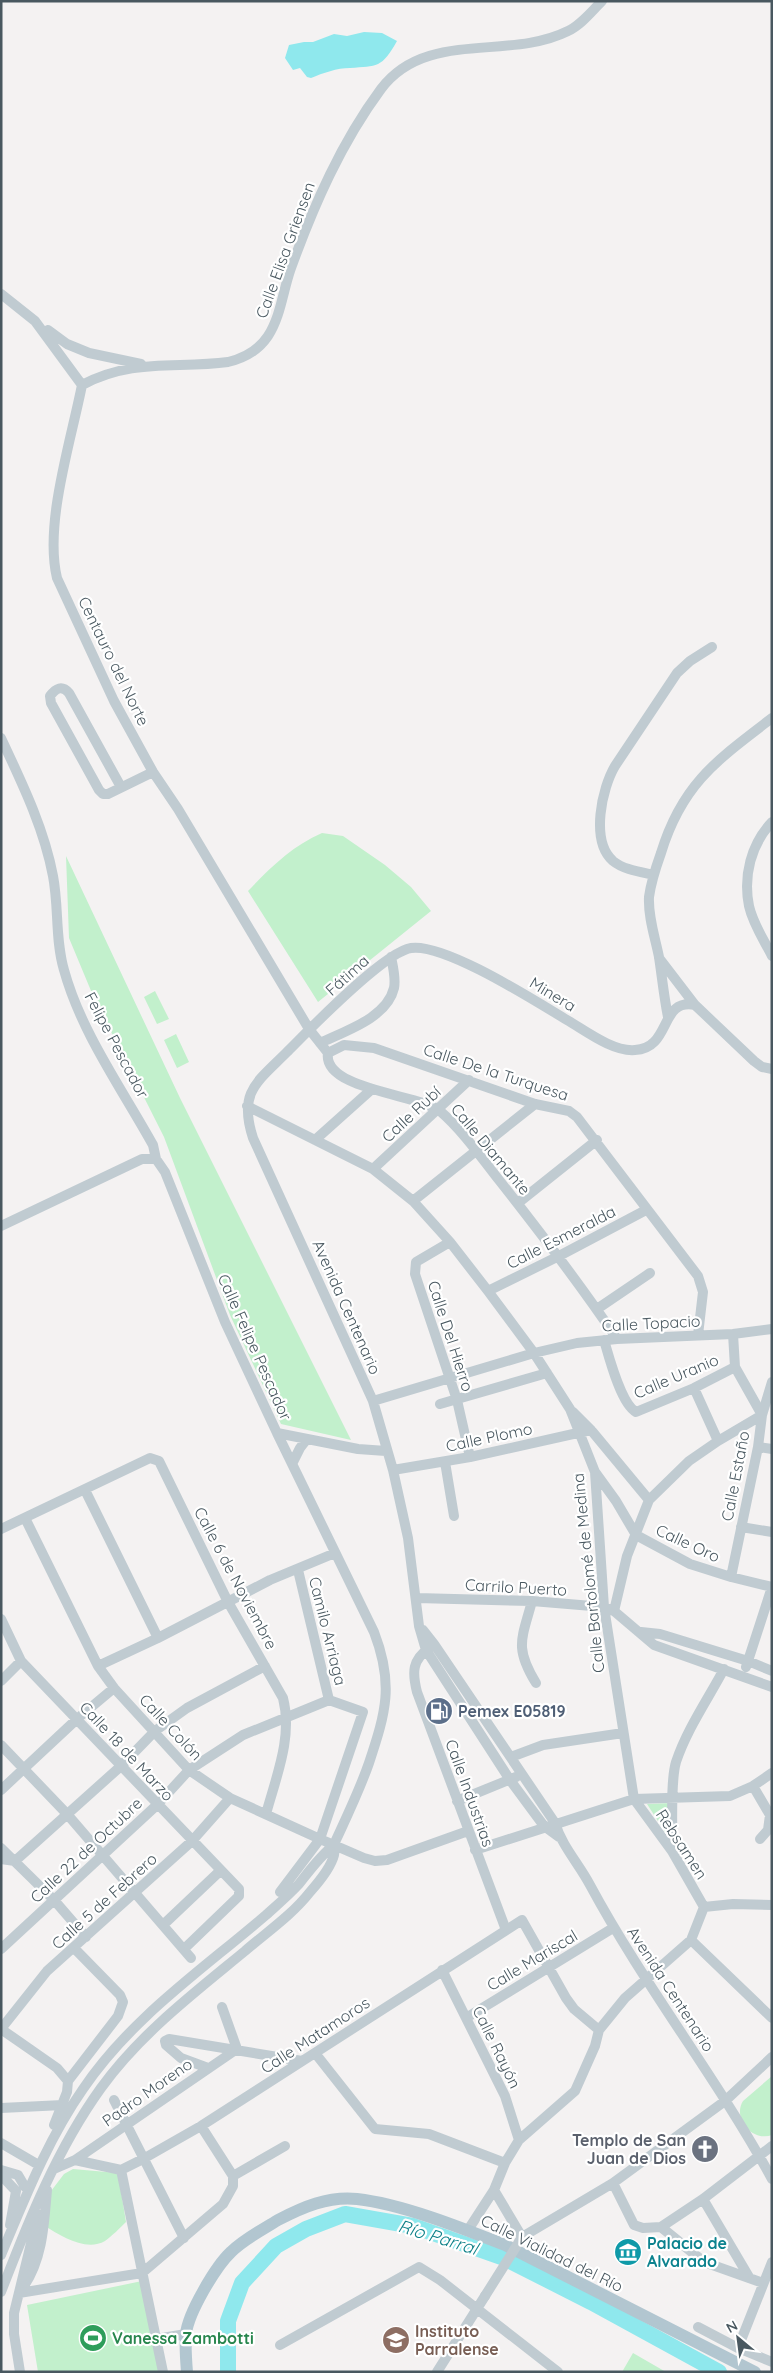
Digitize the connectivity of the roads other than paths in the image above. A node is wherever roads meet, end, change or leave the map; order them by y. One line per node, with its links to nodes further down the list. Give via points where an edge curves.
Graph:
1 (602, 1): 4 (street, Calle Elisa Griensen, via 576,26 558,35 498,47 436,53 410,64 388,81 322,189 291,268 274,326 261,345 241,359 228,362)
2 (1, 294): 3 (street)
3 (35, 321): 4 (street, via 67,344 89,353); 5 (street)
4 (148, 365): 5 (street, Calle Elisa Griensen, via 112,372)
5 (82, 385): 9 (street, Centauro del Norte, via 55,520 53,563 114,702)
6 (712, 647): 12 (street, via 677,673 606,780 601,803 602,833 608,855 620,866)
7 (772, 718): 12 (street, via 716,761 684,799 668,830)
8 (1, 738): 31 (street, Felipe Pescador, via 29,800 45,847 53,877 64,969 74,997 153,1145)
9 (153, 772): 10 (street); 19 (street, Centauro del Norte)
10 (121, 787): 10 (street, via 108,794 99,790 51,703 50,696 54,691 65,688 70,693)
11 (772, 822): 14 (street, via 756,844 748,877 749,906)
12 (654, 875): 16 (street, via 650,909)
13 (409, 948): 15 (street, Fátima); 18 (street, Minera, via 438,950 512,987 605,1043 635,1050 654,1044)
14 (772, 956)
15 (391, 957): 19 (street, Fátima); 20 (street, via 394,986 387,1002 362,1023)
16 (659, 957): 17 (street); 18 (street)
17 (695, 1004): 18 (street, via 680,1005); 22 (street, via 754,1061)
18 (668, 1017)
19 (310, 1029): 20 (street, Calle Diamante); 26 (street, Avenida Centenario, via 256,1083)
20 (320, 1043): 21 (street, Calle Diamante)
21 (328, 1053): 23 (street, Calle De la Turquesa, via 344,1045 364,1046); 24 (street, Calle Diamante, via 327,1059 334,1070)
22 (772, 1070)
23 (469, 1080): 25 (street, Calle De la Turquesa); 27 (street, Calle Rubí)
24 (372, 1089): 27 (street, Calle Diamante); 28 (street)
25 (535, 1104): 29 (street, Calle De la Turquesa, via 569,1111); 30 (street)
26 (247, 1106): 28 (street, Calle Bartolomé de Medina); 55 (street, Avenida Centenario, via 247,1120 253,1138)
27 (438, 1109): 30 (street, Calle Diamante); 32 (street, Calle Rubí)
28 (315, 1140): 32 (street, Calle Bartolomé de Medina)
29 (597, 1140): 35 (street); 36 (street, Calle De la Turquesa)
30 (475, 1150): 34 (street); 35 (street, Calle Diamante)
31 (156, 1159): 33 (street, Felipe Pescador); 37 (street, via 142,1159)
32 (373, 1169): 34 (street, Calle Bartolomé de Medina)
33 (165, 1172): 60 (street, Calle Felipe Pescador, via 225,1322)
34 (413, 1201): 38 (street, Calle Bartolomé de Medina)
35 (518, 1203): 39 (street, Calle Diamante)
36 (646, 1210): 39 (street, Calle Esmeralda); 45 (street, Calle De la Turquesa, via 698,1276 703,1292)
37 (1, 1226)
38 (450, 1242): 41 (street, Calle Bartolomé de Medina); 51 (street, Calle Del Hierro, via 421,1257 415,1266)
39 (559, 1256): 41 (street, Calle Esmeralda); 42 (street, Calle Diamante)
40 (650, 1273): 42 (street)
41 (488, 1291): 48 (street, Calle Bartolomé de Medina)
42 (596, 1309): 46 (street, Calle Diamante)
43 (772, 1330): 44 (street, Calle Topacio)
44 (733, 1334): 45 (street, Calle Topacio); 49 (street)
45 (698, 1335): 46 (street, Calle Topacio)
46 (617, 1339): 47 (street, Calle Topacio)
47 (604, 1340): 48 (street, Calle Topacio); 53 (street, Calle Uranio, via 612,1367 633,1411 639,1412)
48 (534, 1353): 50 (street, Calle Bartolomé de Medina); 51 (street, Calle Topacio)
49 (735, 1367): 53 (street, Calle Uranio); 58 (street)
50 (547, 1373): 54 (street); 57 (street, Calle Bartolomé de Medina)
51 (448, 1378): 54 (street, Calle Del Hierro); 55 (street, Calle Topacio)
52 (772, 1382): 58 (street, Calle Estaño)
53 (694, 1388): 63 (street)
54 (457, 1400): 56 (street); 67 (street, Calle Del Hierro)
55 (373, 1401): 66 (street, Avenida Centenario)
56 (440, 1404)
57 (570, 1409): 59 (street); 61 (street, Calle Bartolomé de Medina)
58 (762, 1415): 63 (street); 64 (street, Calle Estaño)
59 (591, 1430): 61 (street, Calle Plomo); 73 (street)
60 (277, 1433): 62 (street, Calle Felipe Pescador); 69 (street)
61 (580, 1433): 67 (street, Calle Plomo); 71 (street, Calle Bartolomé de Medina)
62 (308, 1439): 66 (street, Calle Felipe Pescador); 69 (street)
63 (718, 1441): 73 (street, via 682,1468)
64 (758, 1447): 65 (street); 77 (street, Calle Estaño)
65 (772, 1449)
66 (386, 1451): 70 (street, Avenida Centenario)
67 (470, 1457): 68 (street, Calle Plomo)
68 (445, 1462): 70 (street, Calle Plomo); 74 (street)
69 (292, 1464): 80 (street)
70 (393, 1470): 84 (street, Avenida Centenario)
71 (595, 1472): 79 (street, Calle Oro); 87 (street, Calle Bartolomé de Medina)
72 (85, 1490): 75 (street); 86 (street, Calle 6 de Noviembre, via 154,1458 162,1466); 91 (street)
73 (649, 1500): 79 (street)
74 (454, 1516)
75 (24, 1518): 76 (street); 99 (street, Calle Colón)
76 (3, 1525)
77 (741, 1527): 78 (street); 82 (street, Calle Estaño)
78 (772, 1532)
79 (636, 1535): 82 (street, Calle Oro, via 690,1564); 88 (street, via 623,1568)
80 (336, 1553): 81 (street); 138 (street, via 377,1639 386,1682 384,1718 362,1781)
81 (298, 1570): 86 (street, via 270,1580); 108 (street, Camilo Arriaga)
82 (731, 1577): 83 (street, Calle Oro)
83 (772, 1587): 97 (street)
84 (417, 1598): 85 (street, Carrilo Puerto); 92 (street, Avenida Centenario, via 419,1626)
85 (532, 1601): 87 (street, Carrilo Puerto); 105 (street, via 521,1650 525,1665)
86 (228, 1602): 91 (street); 100 (street, Calle 6 de Noviembre)
87 (604, 1607): 88 (street, Carrilo Puerto); 113 (street, Calle Bartolomé de Medina)
88 (614, 1611): 90 (street, Carrilo Puerto)
89 (1, 1619): 96 (street, Calle 18 de Marzo)
90 (641, 1632): 93 (street, via 660,1634); 95 (street, Carrilo Puerto, via 654,1645)
91 (158, 1638): 99 (street)
92 (430, 1647): 94 (street, Avenida Centenario); 98 (street, Avenida Centenario); 127 (street, Calle Industrias, via 414,1662 414,1681)
93 (700, 1647): 95 (street); 97 (street)
94 (444, 1659): 98 (street); 110 (street, Avenida Centenario)
95 (696, 1659): 101 (street, Carrilo Puerto)
96 (21, 1661): 104 (street); 111 (street, Calle 18 de Marzo)
97 (748, 1661): 102 (street); 103 (street)
98 (435, 1665): 110 (street, Avenida Centenario)
99 (98, 1666): 107 (street, Calle Colón)
100 (265, 1666): 109 (street, Calle 6 de Noviembre, via 283,1698); 112 (street, via 187,1708)
101 (724, 1669): 103 (street, Carrilo Puerto); 124 (street, via 676,1763)
102 (772, 1671)
103 (743, 1675): 106 (street, Carrilo Puerto)
104 (1, 1681)
105 (536, 1683)
106 (772, 1686)
107 (114, 1688): 111 (street); 112 (street, Calle Colón)
108 (329, 1700): 109 (street, Calle 22 de Octubre); 135 (street, via 363,1712)
109 (288, 1716): 118 (street, Calle 22 de Octubre, via 227,1744); 130 (street, via 284,1750)
110 (475, 1716): 115 (street, Avenida Centenario); 121 (street, Avenida Centenario)
111 (77, 1719): 116 (street, Calle 18 de Marzo); 117 (street)
112 (155, 1731): 116 (street); 118 (street, Calle Colón)
113 (623, 1733): 115 (street, via 543,1745); 126 (street, Calle Bartolomé de Medina)
114 (1, 1745): 117 (street)
115 (511, 1757): 120 (street, Avenida Centenario)
116 (121, 1766): 128 (street, Calle 18 de Marzo); 129 (street)
117 (24, 1770): 123 (street); 129 (street)
118 (190, 1770): 125 (street, Calle Colón); 128 (street, Calle 22 de Octubre)
119 (772, 1773): 122 (street)
120 (521, 1774): 121 (street); 131 (street, Avenida Centenario)
121 (510, 1780): 127 (street); 132 (street, Avenida Centenario)
122 (753, 1786): 124 (street, via 722,1797); 136 (street, via 770,1815 768,1830)
123 (1, 1790)
124 (674, 1797): 126 (street); 141 (street)
125 (230, 1798): 130 (street, Calle Colón); 137 (street, Calle 5 de Febrero)
126 (634, 1799): 131 (street); 141 (street, Rebsamen)
127 (457, 1801): 133 (street, Calle Industrias)
128 (158, 1804): 137 (street, Calle 18 de Marzo); 142 (street, Calle 22 de Octubre)
129 (68, 1814): 142 (street); 144 (street)
130 (266, 1814): 135 (street, Calle Colón)
131 (555, 1823): 132 (street); 134 (street, Avenida Centenario)
132 (544, 1826): 134 (street, Avenida Centenario); 140 (street)
133 (468, 1831): 138 (street, Calle Colón, via 387,1860 370,1859); 140 (street, Calle Industrias)
134 (559, 1837): 152 (street, Avenida Centenario)
135 (320, 1839): 138 (street, Calle Colón); 146 (street)
136 (760, 1839)
137 (192, 1842): 145 (street, Calle 18 de Marzo); 147 (street, Calle 5 de Febrero)
138 (334, 1845): 186 (street, via 334,1857 309,1893 128,2054 101,2088); 199 (street, via 323,1853 282,1901 141,2020 109,2055 61,2123)
139 (1, 1848): 144 (street)
140 (475, 1850): 153 (street, Calle Industrias)
141 (672, 1851): 150 (street, Rebsamen)
142 (103, 1855): 147 (street); 148 (street, Calle 22 de Octubre)
143 (1, 1859): 144 (street)
144 (15, 1861): 148 (street)
145 (220, 1872): 151 (street); 151 (street, Calle 18 de Marzo, via 239,1889 239,1896 188,1954)
146 (280, 1892)
147 (136, 1894): 151 (street); 154 (street, Calle 5 de Febrero)
148 (54, 1900): 154 (street); 157 (street, Calle 22 de Octubre)
149 (772, 1905): 150 (street)
150 (704, 1907): 155 (street)
151 (163, 1925)
152 (613, 1928): 158 (street, Calle Mariscal); 160 (street, Avenida Centenario)
153 (506, 1930): 158 (street, Calle Matamoros, via 522,1920); 159 (street, Calle Matamoros)
154 (86, 1937): 156 (street, Calle 5 de Febrero)
155 (690, 1940): 160 (street); 163 (street)
156 (74, 1948): 164 (street, Calle 5 de Febrero, via 47,1971); 171 (street, via 123,2002 118,2016)
157 (1, 1949)
158 (548, 1966): 162 (street, Calle Mariscal); 165 (street, via 574,2009)
159 (442, 1970): 162 (street, Calle Rayón); 167 (street, Calle Matamoros)
160 (645, 1978): 165 (street); 173 (street, Avenida Centenario)
161 (222, 2007): 166 (street)
162 (466, 2018): 178 (street, Calle Rayón, via 505,2096)
163 (772, 2018)
164 (1, 2029): 171 (street, via 57,2068)
165 (599, 2030): 178 (street, via 575,2091)
166 (237, 2049): 169 (street); 170 (street, Padro Moreno); 170 (street, via 165,2040 166,2045 181,2058)
167 (315, 2053): 169 (street, Calle Matamoros); 185 (street, via 371,2126 379,2130 429,2134)
168 (771, 2059): 173 (street)
169 (302, 2061): 177 (street, Calle Matamoros)
170 (208, 2068): 176 (street, Padro Moreno)
171 (68, 2081): 174 (street)
172 (114, 2100): 176 (street)
173 (725, 2101): 182 (street, Avenida Centenario); 193 (street)
174 (63, 2105): 175 (street); 179 (street, via 37,2166)
175 (1, 2108)
176 (127, 2126): 183 (street, Padro Moreno); 184 (street)
177 (201, 2126): 184 (street, Calle Matamoros); 190 (street)
178 (519, 2140): 185 (street)
179 (1, 2143)
180 (286, 2146): 190 (street)
181 (772, 2146): 182 (street)
182 (759, 2156): 191 (street, Avenida Centenario); 196 (street)
183 (75, 2160): 186 (street, Padro Moreno); 188 (street)
184 (144, 2160): 188 (street, Calle Matamoros); 201 (street)
185 (506, 2163): 195 (street)
186 (54, 2169): 192 (street)
187 (1, 2170): 194 (street, via 18,2175)
188 (121, 2170): 205 (street)
189 (1, 2175): 199 (street, via 16,2191 10,2220)
190 (233, 2176): 201 (street, via 233,2186 224,2204)
191 (772, 2179)
192 (48, 2181): 208 (street); 209 (street, via 38,2254 33,2273)
193 (613, 2183): 198 (street, via 634,2225); 202 (street)
194 (25, 2187)
195 (494, 2190): 200 (street); 202 (street)
196 (703, 2199): 198 (street); 206 (street)
197 (36, 2213): 209 (street)
198 (661, 2227): 206 (street, via 704,2262)
199 (12, 2230): 203 (street)
200 (468, 2230): 212 (main road, Calle Vialidad del Río, via 397,2207 357,2199 333,2199 311,2204 268,2226 230,2252 216,2268 191,2316); 222 (main road, Calle Vialidad del Río, via 505,2244)
201 (184, 2238): 205 (street)
202 (521, 2239): 210 (street, bridge)
203 (1, 2255)
204 (772, 2262): 207 (street)
205 (142, 2273): 209 (street); 213 (street)
206 (749, 2277): 207 (street)
207 (762, 2283): 215 (street)
208 (1, 2292)
209 (19, 2293): 218 (street, via 14,2324)
210 (476, 2310): 214 (street, via 440,2280 416,2267); 217 (street); 221 (street)
211 (698, 2327): 215 (street)
212 (186, 2334): 213 (street); 220 (main road, Calle Vialidad del Río)
213 (156, 2339): 219 (street)
214 (280, 2345)
215 (738, 2348): 216 (street)
216 (772, 2361)
217 (554, 2370)
218 (20, 2372)
219 (163, 2372)
220 (187, 2372)
221 (437, 2372)
222 (755, 2372)

